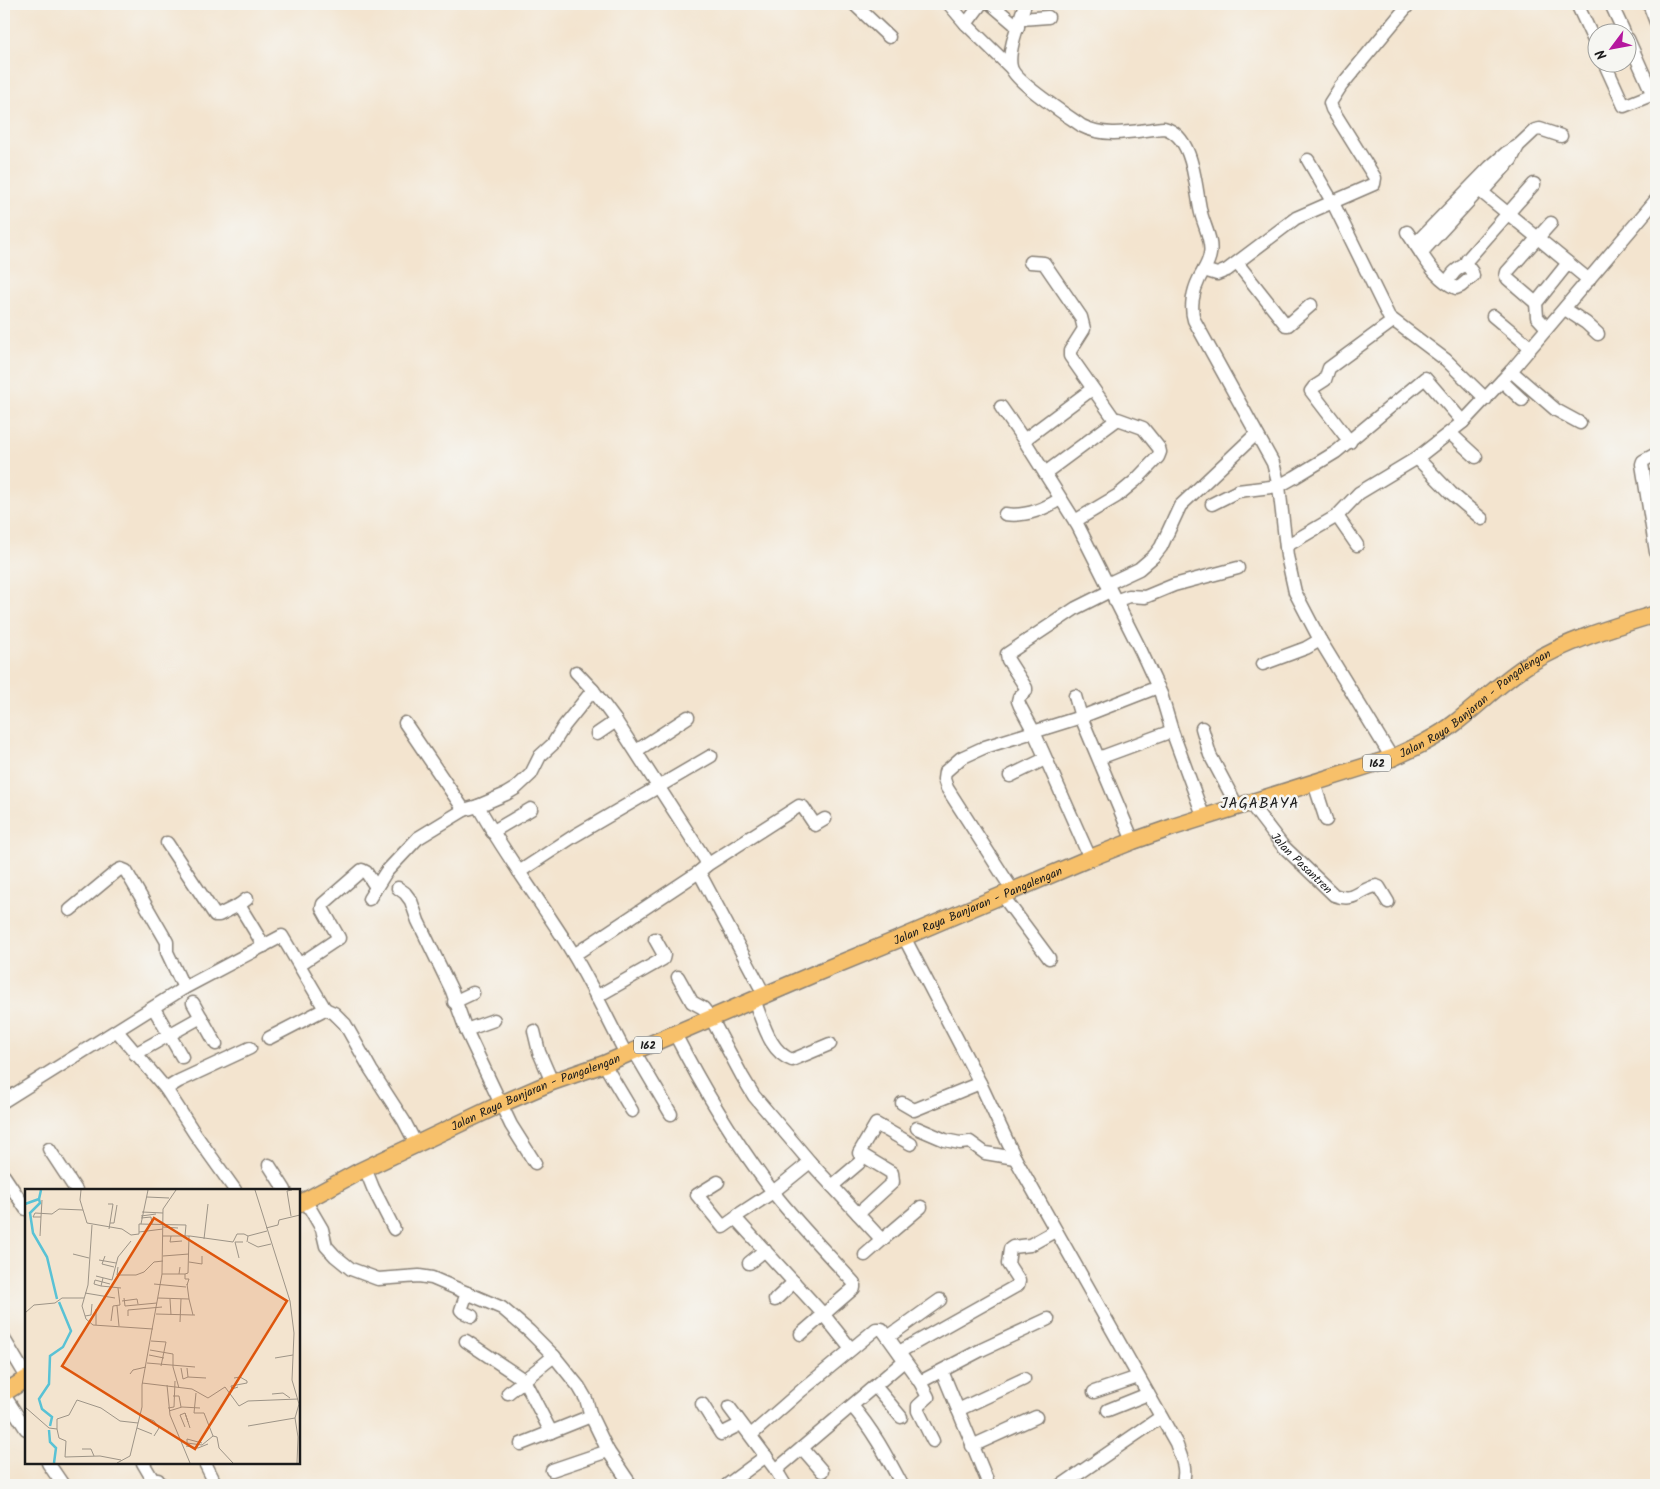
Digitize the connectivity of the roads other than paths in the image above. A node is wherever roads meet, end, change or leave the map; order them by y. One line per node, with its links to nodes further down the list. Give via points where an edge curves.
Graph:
1 (854, 4): 16 (street)
2 (949, 4): 14 (street)
3 (981, 4): 14 (street)
4 (991, 4): 13 (street)
5 (1025, 4): 13 (street)
6 (1409, 4): 26 (street, via 1330,103 1376,181)
7 (1577, 4): 15 (street)
8 (1611, 4): 11 (street)
9 (1649, 4): 12 (street)
10 (1048, 17): 13 (street)
11 (1619, 22)
12 (1656, 22)
13 (1020, 23): 18 (street, via 1012,49)
14 (966, 24): 18 (street)
15 (1588, 28)
16 (889, 37)
17 (1638, 60): 20 (street)
18 (1011, 68): 35 (street, via 1021,81 1082,126 1102,132 1164,128 1176,135 1186,149 1194,171 1200,211 1211,248)
19 (1609, 72): 20 (street, via 1624,106)
20 (1655, 94)
21 (1561, 136): 24 (street, via 1540,128 1535,130 1506,153)
22 (1308, 160): 26 (street)
23 (1534, 184): 27 (street)
24 (1478, 189): 27 (street); 31 (street)
25 (1656, 200): 36 (street)
26 (1333, 203): 33 (street, via 1296,218); 41 (street)
27 (1508, 214): 30 (street); 31 (street, via 1466,264 1457,268 1448,282 1436,275)
28 (1552, 223): 30 (street)
29 (1407, 232): 31 (street)
30 (1538, 238): 34 (street); 37 (street, via 1506,276)
31 (1418, 249)
32 (1030, 262): 47 (street, via 1044,263 1080,317 1084,329 1070,356)
33 (1237, 263): 35 (street, via 1221,273); 38 (street, via 1286,325)
34 (1568, 263): 36 (street); 37 (street)
35 (1204, 270): 55 (street, via 1192,301 1196,326)
36 (1589, 280): 39 (street)
37 (1536, 303): 42 (street, via 1537,317)
38 (1311, 305)
39 (1564, 309): 42 (street); 43 (street)
40 (1494, 316): 44 (street)
41 (1393, 321): 48 (street, via 1446,360); 57 (street, via 1329,368 1325,380 1311,391)
42 (1547, 328): 44 (street)
43 (1598, 334)
44 (1530, 347): 45 (street)
45 (1511, 371): 46 (street); 53 (street, via 1556,410)
46 (1502, 381): 48 (street); 49 (street)
47 (1092, 389): 51 (street); 56 (street)
48 (1486, 399): 52 (street)
49 (1522, 400)
50 (1001, 407): 56 (street)
51 (1115, 420): 61 (street); 68 (street, via 1143,428 1156,442 1160,455 1117,496)
52 (1463, 422): 54 (street); 57 (street, via 1425,378)
53 (1580, 423)
54 (1450, 432): 59 (street); 60 (street)
55 (1256, 434): 62 (street, via 1273,464); 73 (street, via 1180,506 1154,556)
56 (1024, 440): 61 (street)
57 (1350, 442): 62 (street)
58 (1656, 454): 71 (street, via 1642,464)
59 (1476, 457)
60 (1417, 458): 66 (street, via 1359,494); 67 (street, via 1451,493)
61 (1045, 473): 63 (street)
62 (1278, 486): 64 (street, via 1240,490); 70 (street)
63 (1060, 499): 65 (street, via 1030,513); 68 (street)
64 (1212, 504)
65 (1004, 514)
66 (1337, 516): 69 (street); 70 (street)
67 (1482, 518)
68 (1075, 521): 73 (street)
69 (1357, 545)
70 (1286, 546): 75 (street, via 1295,592)
71 (1656, 552)
72 (1238, 568): 73 (street, via 1174,585 1144,597)
73 (1111, 592): 78 (street); 87 (street, via 1076,608 1007,654 1026,688 1018,701)
74 (1656, 614): 92 (main road, Jalan Raya Banjaran - Pangalengan / 162, via 1546,654 1528,664 1437,736)
75 (1320, 640): 76 (street); 92 (street)
76 (1263, 664)
77 (576, 672): 79 (street)
78 (1158, 687): 82 (street); 86 (street)
79 (593, 690): 83 (street); 98 (street, via 553,744 540,756 531,774 516,788)
80 (1075, 696): 82 (street)
81 (688, 717): 89 (street)
82 (1081, 717): 87 (street); 91 (street)
83 (616, 721): 88 (street); 89 (street)
84 (405, 722): 100 (street)
85 (1202, 728): 97 (street, via 1212,760)
86 (1172, 731): 91 (street); 101 (street)
87 (1034, 732): 93 (street); 112 (street, via 985,747 961,758 945,772 947,788)
88 (597, 734)
89 (636, 751): 96 (street)
90 (711, 756): 96 (street)
91 (1099, 758): 105 (street)
92 (1392, 758): 95 (main road, Jalan Raya Banjaran - Pangalengan / 162)
93 (1045, 759): 94 (street); 107 (street)
94 (1010, 776)
95 (1314, 783): 97 (main road, Jalan Raya Banjaran - Pangalengan / 162); 103 (street)
96 (658, 786): 108 (street, via 705,859); 109 (street)
97 (1243, 804): 101 (main road, Jalan Raya Banjaran - Pangalengan / 162); 114 (street, Jalan Pasantren, via 1334,894 1344,898 1356,896 1376,886)
98 (478, 806): 100 (street); 104 (street)
99 (531, 809): 104 (street)
100 (464, 810): 110 (street, via 418,838)
101 (1204, 818): 105 (main road, Jalan Raya Banjaran - Pangalengan)
102 (825, 819): 108 (street, via 815,826 799,806)
103 (1326, 820)
104 (492, 832): 109 (street)
105 (1133, 841): 107 (main road, Jalan Raya Banjaran - Pangalengan)
106 (166, 843): 118 (street, via 214,914 219,915 243,902)
107 (1090, 858): 112 (main road, Jalan Raya Banjaran - Pangalengan)
108 (703, 869): 119 (street); 126 (street)
109 (520, 872): 119 (street)
110 (376, 887): 113 (street); 121 (street, via 362,870 323,904 322,908 339,938)
111 (398, 888): 127 (street, via 411,901)
112 (1008, 893): 116 (main road, Jalan Raya Banjaran - Pangalengan / 162); 120 (street)
113 (369, 900)
114 (1388, 902)
115 (70, 910): 123 (street, via 117,871 126,871 167,942 167,952)
116 (904, 937): 126 (main road, Jalan Raya Banjaran - Pangalengan / 162); 148 (street)
117 (655, 939): 125 (street, via 663,959)
118 (264, 946): 121 (street, via 282,936); 123 (street)
119 (574, 955): 125 (street)
120 (1049, 958)
121 (300, 964): 129 (street)
122 (678, 977): 132 (street, via 692,1002)
123 (184, 988): 135 (street)
124 (473, 993): 127 (street)
125 (596, 997): 143 (street)
126 (759, 998): 132 (main road, Jalan Raya Banjaran - Pangalengan / 162); 141 (street, via 772,1044 784,1057 792,1060)
127 (454, 1002): 134 (street)
128 (193, 1003): 131 (street)
129 (325, 1009): 139 (street); 156 (street, via 345,1024)
130 (156, 1012): 138 (street)
131 (201, 1017): 138 (street); 140 (street)
132 (711, 1018): 137 (main road, Jalan Raya Banjaran - Pangalengan / 162); 160 (street, via 754,1096)
133 (494, 1020): 134 (street)
134 (466, 1030): 152 (street)
135 (116, 1031): 144 (street); 150 (street)
136 (534, 1031): 147 (street)
137 (675, 1034): 143 (main road, Jalan Raya Banjaran - Pangalengan / 162); 171 (street, via 720,1116)
138 (169, 1035): 144 (street); 145 (street)
139 (268, 1038)
140 (216, 1044)
141 (830, 1044)
142 (250, 1048): 149 (street)
143 (630, 1052): 146 (main road, Jalan Raya Banjaran - Pangalengan / 162); 154 (street)
144 (135, 1054): 149 (street)
145 (182, 1057)
146 (604, 1064): 147 (main road, Jalan Raya Banjaran - Pangalengan / 162); 153 (street)
147 (552, 1082): 152 (main road, Jalan Raya Banjaran - Pangalengan / 162)
148 (980, 1083): 151 (street, via 914,1110); 159 (street)
149 (166, 1089): 169 (street)
150 (4, 1100)
151 (902, 1103)
152 (501, 1104): 156 (main road, Jalan Raya Banjaran - Pangalengan / 162); 162 (street, via 510,1125)
153 (632, 1111)
154 (671, 1114)
155 (917, 1128): 159 (street, via 945,1140 970,1142 985,1153)
156 (416, 1144): 164 (main road, Jalan Raya Banjaran - Pangalengan / 162)
157 (911, 1144): 175 (street, via 876,1124 859,1153 892,1173 892,1182)
158 (49, 1149): 168 (street)
159 (1015, 1158): 178 (street)
160 (810, 1162): 167 (street); 171 (street)
161 (860, 1163): 167 (street)
162 (535, 1164)
163 (269, 1165): 170 (street)
164 (365, 1168): 172 (main road, Jalan Raya Banjaran - Pangalengan / 162); 177 (street)
165 (4, 1176): 174 (street)
166 (718, 1182): 176 (street, via 697,1195 723,1227)
167 (832, 1186): 175 (street)
168 (75, 1189)
169 (235, 1189)
170 (284, 1189)
171 (774, 1192): 176 (street); 187 (street, via 854,1283 854,1288)
172 (302, 1202): 184 (street, via 322,1230 326,1246 351,1269 378,1279 432,1278)
173 (921, 1206): 179 (street)
174 (25, 1208)
175 (858, 1214): 179 (street)
176 (737, 1218): 180 (street)
177 (394, 1229)
178 (1055, 1231): 196 (street, via 1030,1245 1010,1249 1008,1264 1019,1281 1018,1285); 199 (street)
179 (882, 1240): 181 (street)
180 (764, 1250): 182 (street); 183 (street)
181 (865, 1255)
182 (749, 1263)
183 (794, 1282): 185 (street); 187 (street)
184 (467, 1293): 188 (street, via 461,1310); 195 (street, via 502,1308)
185 (775, 1300)
186 (940, 1300): 191 (street)
187 (823, 1314): 190 (street); 194 (street)
188 (472, 1316)
189 (1048, 1319): 197 (street)
190 (801, 1334)
191 (888, 1337): 194 (street, via 882,1329 876,1329); 196 (street)
192 (4, 1339): 198 (street)
193 (466, 1341): 201 (street)
194 (851, 1349): 221 (street)
195 (554, 1356): 201 (street); 214 (street, via 583,1392)
196 (902, 1357): 203 (street); 204 (street)
197 (942, 1371): 203 (street); 212 (street)
198 (25, 1376)
199 (1138, 1377): 205 (street); 208 (street)
200 (25, 1379): 207 (main road)
201 (524, 1380): 206 (street); 220 (street)
202 (1024, 1380): 212 (street)
203 (920, 1382): 222 (street, via 928,1397 918,1406 918,1411)
204 (875, 1386): 210 (street); 215 (street)
205 (1094, 1392)
206 (508, 1393)
207 (4, 1394): 219 (street)
208 (1148, 1394): 213 (street); 217 (street)
209 (702, 1404): 218 (street, via 721,1434)
210 (852, 1406): 225 (street); 241 (street, via 880,1444)
211 (729, 1407): 218 (street)
212 (958, 1410): 224 (street)
213 (1108, 1410)
214 (591, 1416): 220 (street); 226 (street)
215 (901, 1417)
216 (1036, 1417): 224 (street)
217 (1160, 1417): 242 (street); 243 (street, via 1183,1462)
218 (741, 1424): 221 (street)
219 (25, 1427)
220 (551, 1432): 223 (street)
221 (751, 1435): 227 (street)
222 (933, 1441)
223 (521, 1444)
224 (972, 1446): 234 (street)
225 (802, 1448): 232 (street); 233 (street)
226 (608, 1451): 231 (street); 236 (street)
227 (766, 1456): 232 (street); 239 (street)
228 (48, 1464): 235 (street)
229 (144, 1464): 237 (street, via 153,1480 158,1480)
230 (206, 1464): 238 (street)
231 (552, 1470)
232 (776, 1470): 240 (street)
233 (822, 1471)
234 (987, 1480)
235 (58, 1484)
236 (626, 1484)
237 (161, 1485)
238 (216, 1485)
239 (727, 1485)
240 (785, 1485)
241 (902, 1485)
242 (1062, 1485)
243 (1182, 1485)

